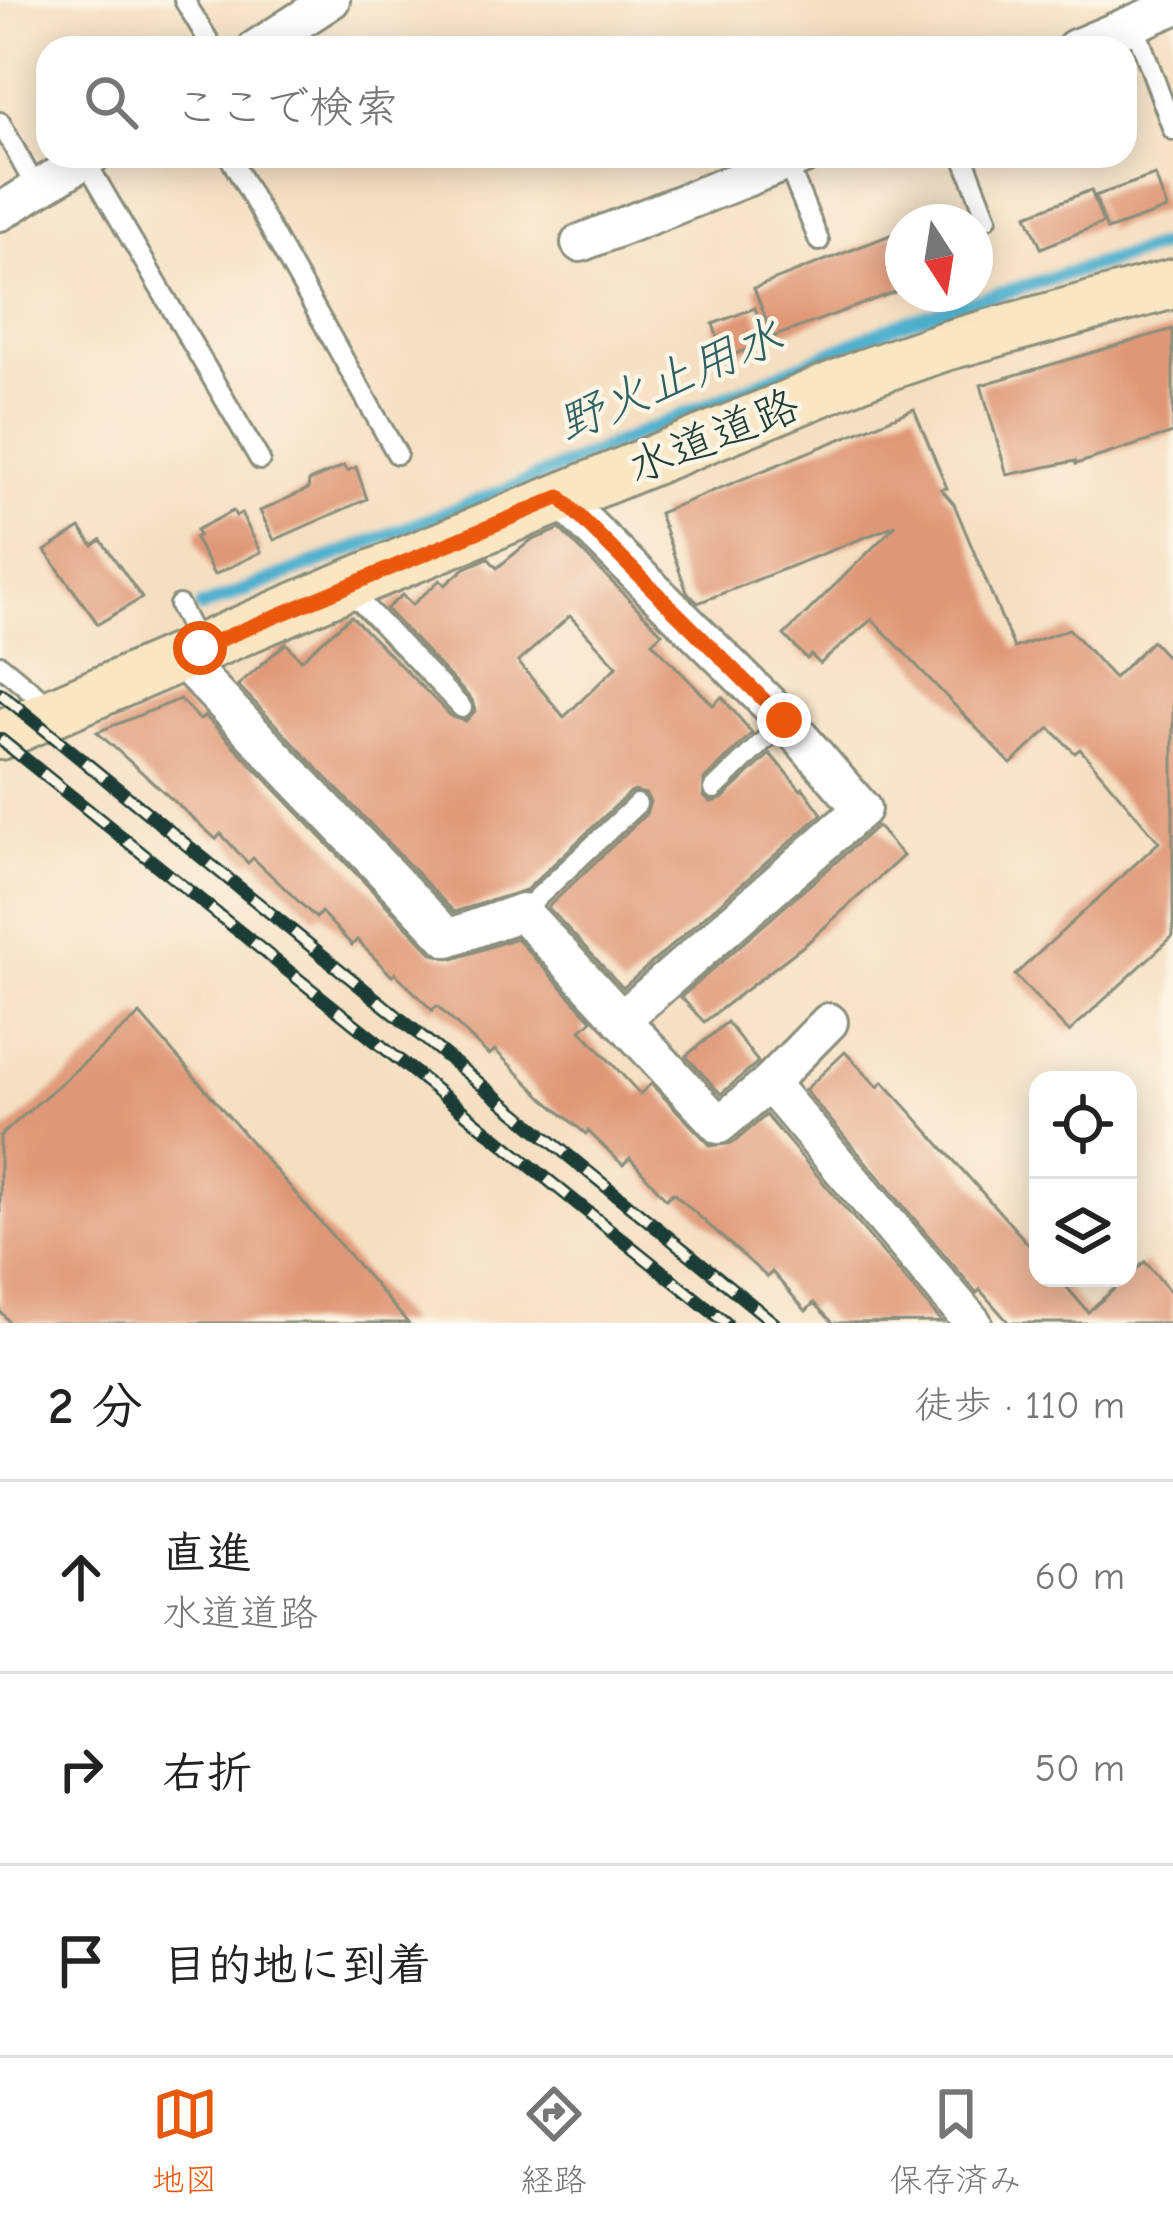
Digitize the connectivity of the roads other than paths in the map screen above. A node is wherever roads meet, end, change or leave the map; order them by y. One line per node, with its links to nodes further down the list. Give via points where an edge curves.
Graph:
1 (184, 0): 5 (lane)
2 (331, 0): 6 (street)
3 (1173, 7): 4 (street)
4 (1134, 23): 7 (street); 9 (lane)
5 (206, 36)
6 (275, 36)
7 (1103, 36)
8 (0, 122): 16 (lane)
9 (1173, 130)
10 (72, 168): 16 (street)
11 (94, 168): 23 (lane)
12 (236, 168): 22 (lane)
13 (771, 168): 20 (street)
14 (797, 168): 19 (lane)
15 (968, 168): 17 (lane)
16 (37, 190): 18 (street)
17 (982, 204)
18 (0, 212)
19 (820, 241)
20 (580, 243)
21 (1173, 284): 24 (street, 水道道路, via 866,373)
22 (397, 454)
23 (260, 460)
24 (560, 497): 25 (street, 水道道路); 31 (street)
25 (345, 586): 27 (street, 水道道路); 29 (lane)
26 (179, 604): 27 (lane)
27 (190, 652): 30 (street, 水道道路); 35 (street, via 448,938)
28 (0, 664): 30 (lane)
29 (462, 708)
30 (55, 711): 32 (street, 水道道路)
31 (784, 720): 33 (lane); 36 (street, via 862,808)
32 (0, 735)
33 (715, 790)
34 (637, 804): 35 (lane)
35 (522, 912): 36 (street)
36 (621, 1020): 38 (street, via 718,1126)
37 (829, 1022): 38 (street)
38 (769, 1082): 39 (street)
39 (973, 1323)

